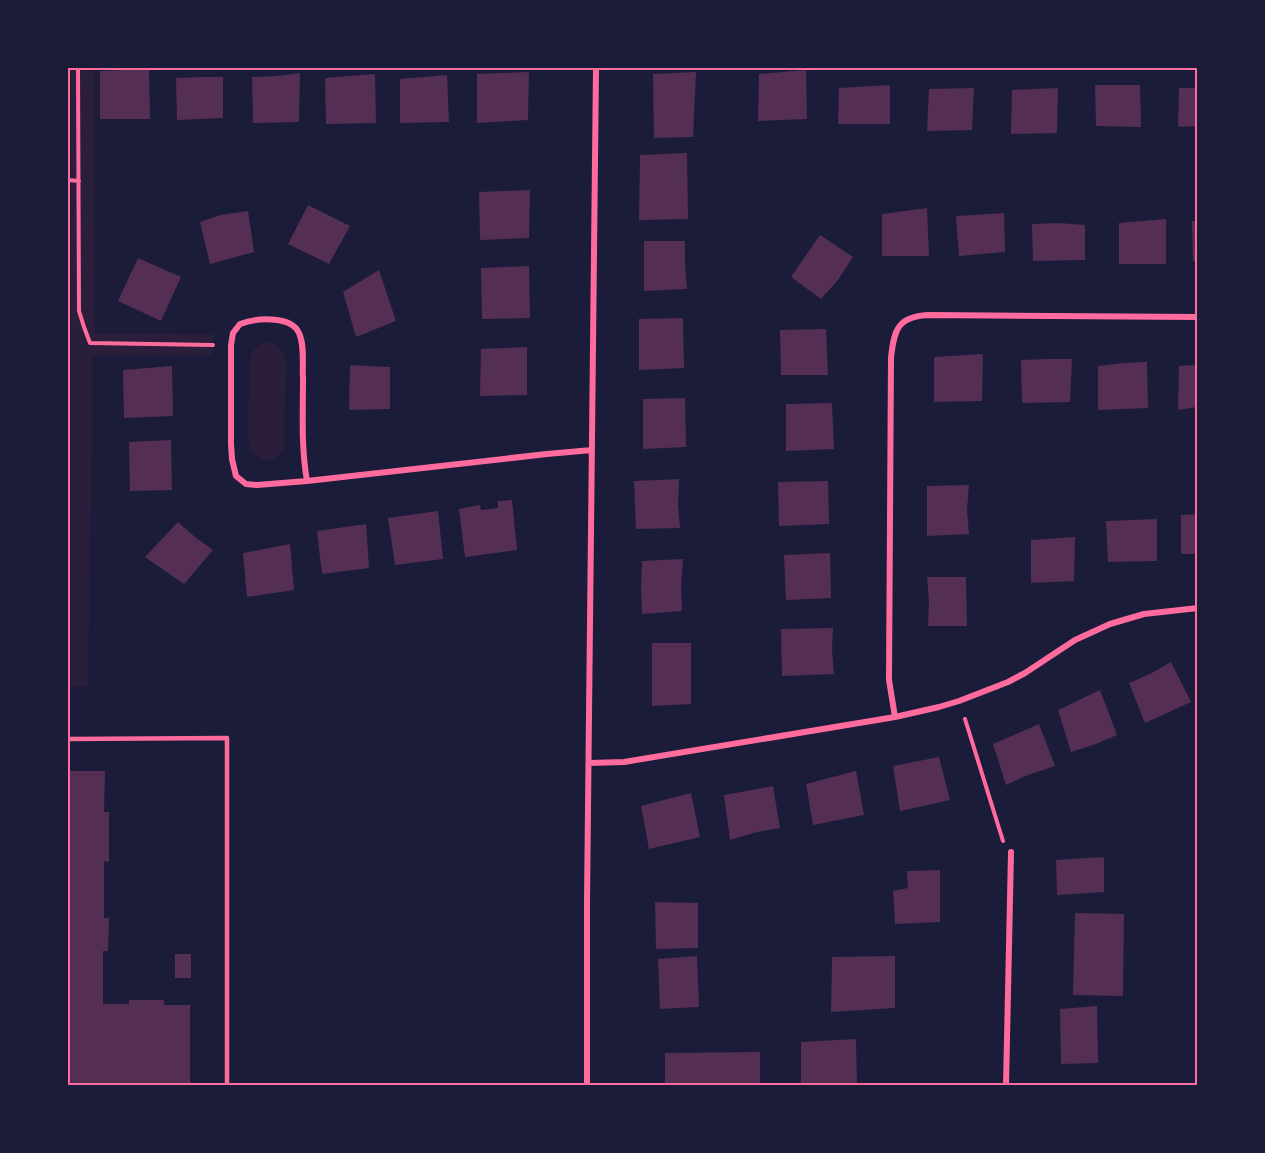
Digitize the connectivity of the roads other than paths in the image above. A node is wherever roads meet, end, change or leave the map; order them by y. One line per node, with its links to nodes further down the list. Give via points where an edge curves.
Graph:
1 (596, 68): 3 (street)
2 (1197, 317): 6 (street, via 930,315 910,317 896,330 891,357 889,680)
3 (592, 450): 4 (street); 8 (street)
4 (307, 481): 4 (street, via 257,485 236,476 231,444 231,345 240,324 278,320 295,326 299,333)
5 (1197, 608): 6 (street, via 1144,614 1110,624 1075,640 1008,682 959,701)
6 (895, 717): 8 (street, via 624,762)
7 (68, 739): 10 (lane, via 227,738)
8 (589, 763): 11 (street)
9 (1011, 852): 12 (street)
10 (227, 1086)
11 (587, 1086)
12 (1006, 1086)

